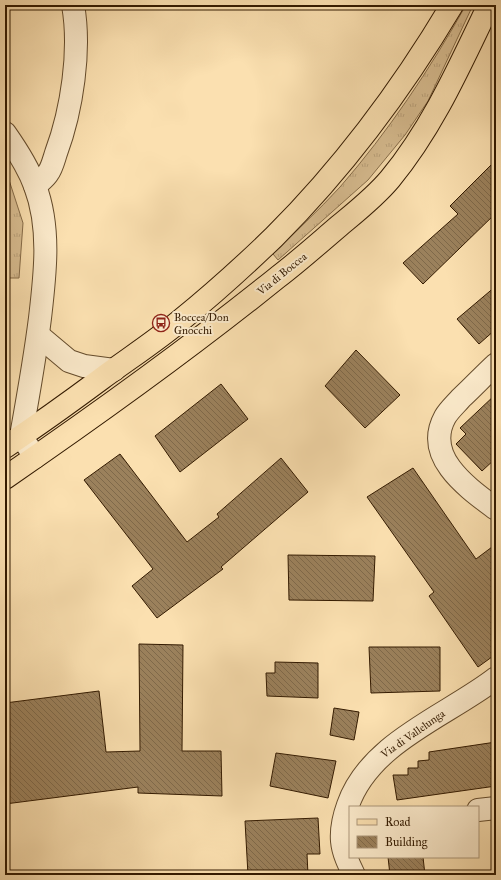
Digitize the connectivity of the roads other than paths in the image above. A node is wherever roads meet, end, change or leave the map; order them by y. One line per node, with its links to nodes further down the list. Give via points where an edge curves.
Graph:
1 (73, 5): 5 (street, via 76,37 69,112 49,172)
2 (452, 5): 8 (main road, via 384,108 342,163 300,210 245,265 192,311)
3 (489, 5): 10 (main road, Via di Boccea, via 427,127 379,190 294,265 220,325)
4 (5, 133): 5 (street, via 20,155)
5 (35, 186): 6 (street, via 41,210 46,253)
6 (38, 335): 8 (street, via 69,361); 9 (street)
7 (496, 364): 12 (street, via 449,411 439,435 443,457 453,472)
8 (114, 370): 9 (main road)
9 (13, 441): 10 (street)
10 (35, 457): 11 (main road, Via di Boccea)
11 (5, 478)
12 (496, 509)
13 (496, 678): 16 (street, Via di Vallelunga, via 395,744 378,759 355,789 346,810)
14 (496, 808): 15 (street)
15 (479, 810)
16 (346, 825): 17 (street, Via di Vallelunga, via 342,841)
17 (354, 875)

